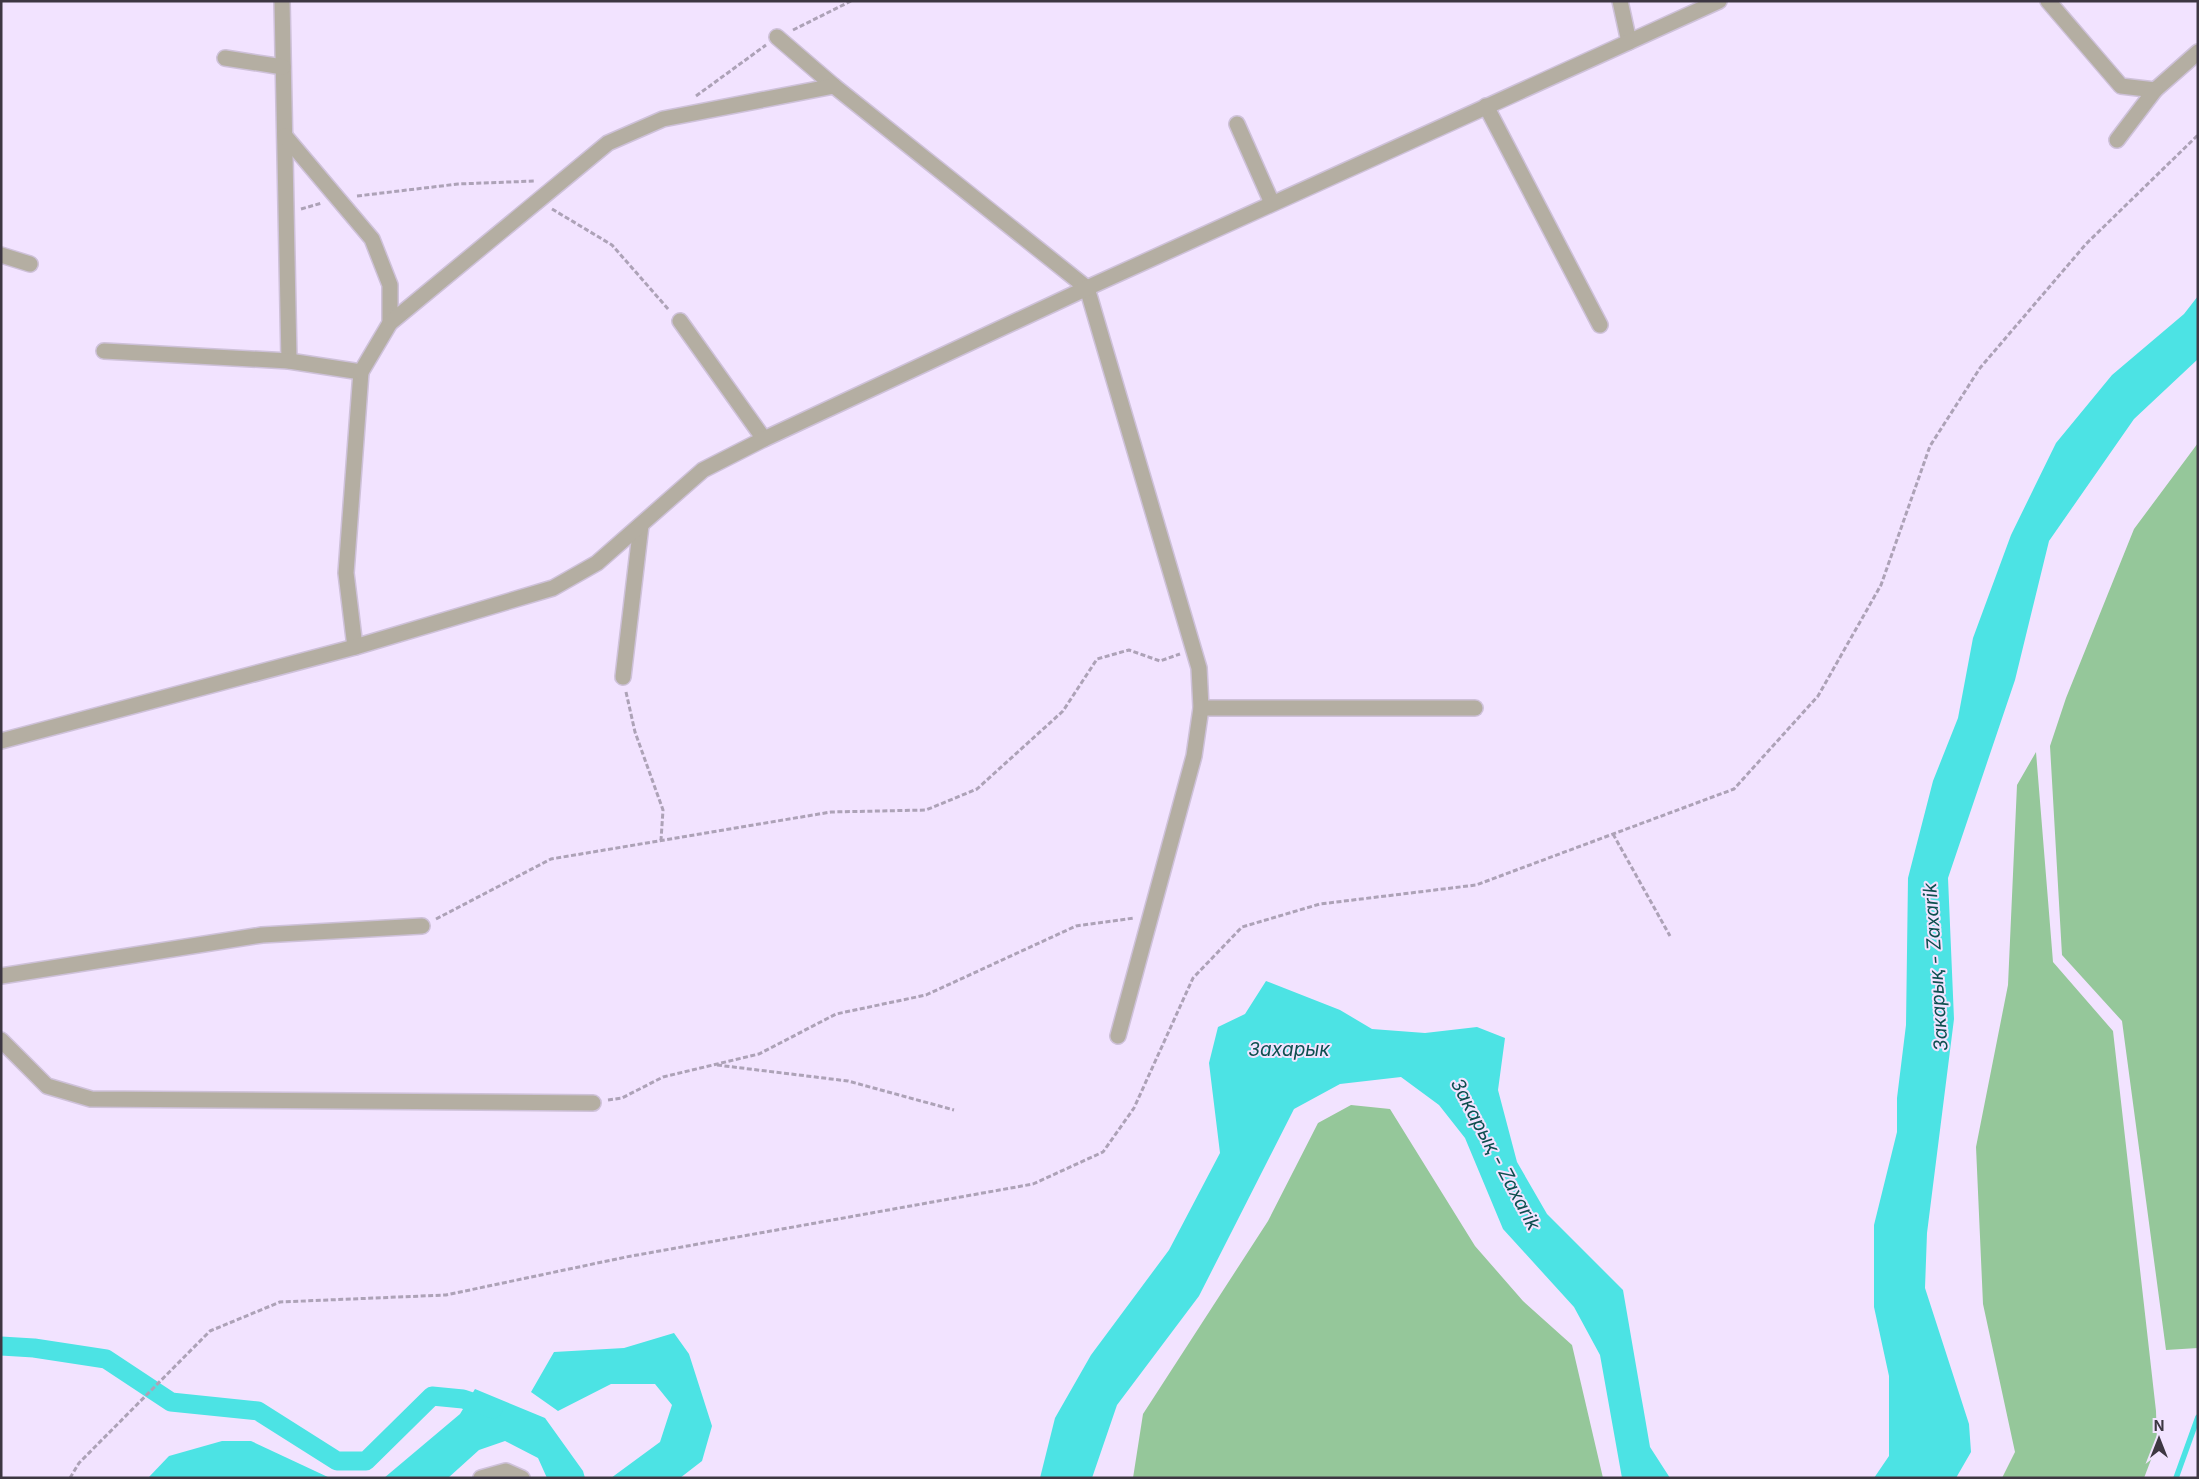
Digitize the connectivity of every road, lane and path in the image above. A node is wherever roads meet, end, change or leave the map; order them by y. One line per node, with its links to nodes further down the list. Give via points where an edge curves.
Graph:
1 (282, 1): 10 (street)
2 (851, 1): 6 (path)
3 (1620, 1): 7 (street)
4 (1719, 1): 7 (street)
5 (2048, 1): 12 (street, via 2121,86)
6 (777, 37): 11 (street); 13 (path)
7 (1629, 42): 14 (street)
8 (2198, 52): 12 (street)
9 (225, 58): 10 (street)
10 (283, 67): 17 (street)
11 (834, 86): 19 (street, via 663,119 608,142); 26 (street)
12 (2154, 90): 18 (street)
13 (693, 98)
14 (1486, 106): 22 (street); 29 (street)
15 (1237, 124): 22 (street)
16 (2198, 135): 41 (path, via 2086,244 1980,368 1930,446 1881,585 1818,696 1734,788)
17 (285, 136): 20 (street); 23 (street)
18 (2116, 140)
19 (562, 180): 20 (path, via 458,184); 21 (street)
20 (337, 198): 23 (path); 28 (street, via 372,239 390,286)
21 (538, 200): 27 (path, via 612,245); 28 (street)
22 (1272, 203): 26 (street)
23 (286, 213): 31 (street)
24 (1, 255): 25 (street)
25 (30, 264)
26 (1087, 288): 33 (street); 36 (street)
27 (680, 321): 33 (street)
28 (390, 323): 32 (street)
29 (1600, 325)
30 (104, 351): 31 (street)
31 (289, 361): 32 (street)
32 (361, 372): 35 (street, via 346,574)
33 (764, 439): 34 (street, via 703,470)
34 (641, 524): 35 (street, via 597,563 553,588); 37 (street)
35 (355, 647): 40 (street)
36 (1193, 650): 38 (street, via 1199,668); 42 (path, via 1160,661 1129,650 1097,659 1063,711 977,789 926,810 831,812)
37 (622, 676): 42 (path, via 635,732 662,810)
38 (1201, 708): 39 (street); 43 (street, via 1194,756)
39 (1475, 708)
40 (1, 741)
41 (1613, 834): 45 (path); 52 (path, via 1476,885 1320,904 1242,927 1193,978 1134,1108 1103,1152 1033,1184 626,1257 446,1295 280,1302 210,1331 79,1463)
42 (661, 840): 44 (path, via 551,858)
43 (1151, 916): 47 (street); 49 (path, via 1076,926 926,995 836,1014 759,1054)
44 (422, 926): 46 (street, via 262,935)
45 (1670, 936)
46 (1, 976)
47 (1118, 1036)
48 (1, 1040): 50 (street, via 47,1086 91,1099)
49 (714, 1064): 50 (path, via 662,1077 622,1098); 51 (path, via 848,1081)
50 (593, 1103)
51 (954, 1110)
52 (70, 1478)
53 (481, 1478): 54 (street, via 506,1471)
54 (522, 1478)

